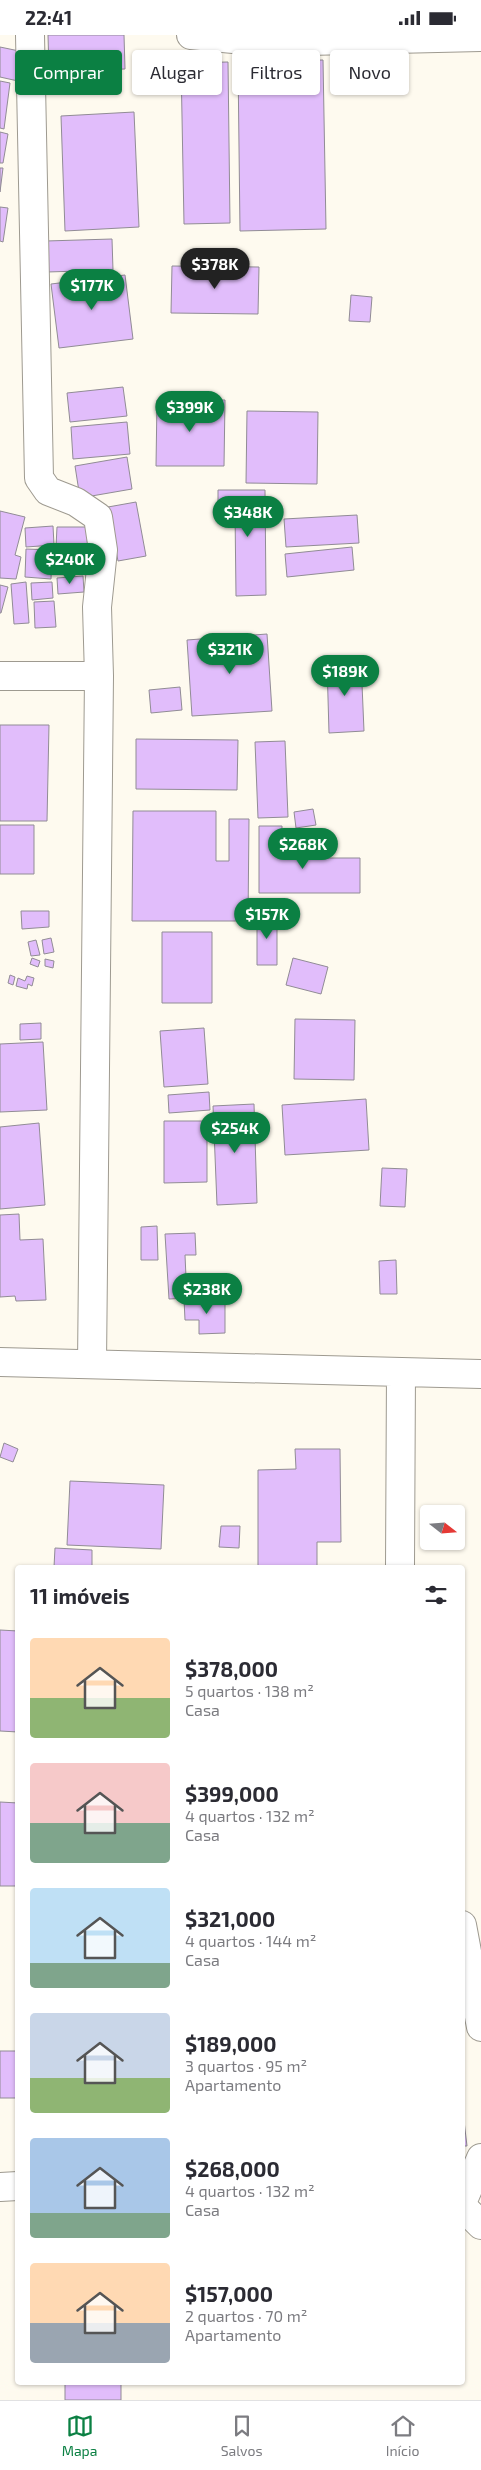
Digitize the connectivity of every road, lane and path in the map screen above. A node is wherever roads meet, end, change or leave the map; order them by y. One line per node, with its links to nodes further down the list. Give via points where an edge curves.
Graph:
1 (30, 35): 5 (street, via 39,478 48,491 76,502 98,517 103,550 97,607)
2 (191, 35): 3 (street, via 266,42)
3 (481, 37)
4 (0, 676): 5 (street)
5 (99, 676): 7 (street)
6 (0, 1362): 7 (street)
7 (92, 1364): 8 (street)
8 (400, 1372): 9 (street); 10 (street)
9 (481, 1374)
10 (400, 1565)
11 (465, 1941): 12 (street)
12 (481, 2027)
13 (481, 2158): 16 (street)
14 (15, 2186): 15 (street)
15 (0, 2187)
16 (465, 2197)
17 (465, 2207): 18 (street)
18 (481, 2225)

